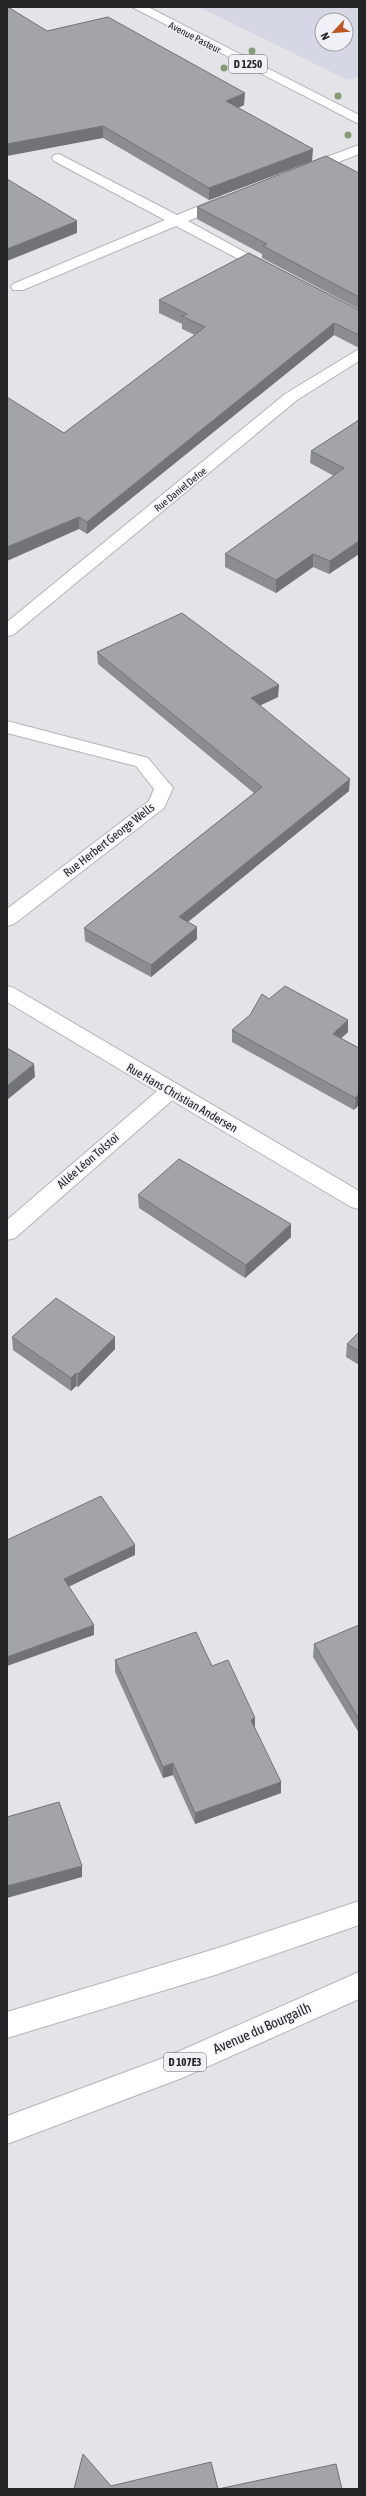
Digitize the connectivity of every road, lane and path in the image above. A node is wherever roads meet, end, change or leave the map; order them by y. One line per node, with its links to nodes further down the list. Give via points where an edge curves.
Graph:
1 (138, 7): 2 (street, Avenue Pasteur / D 1250)
2 (359, 120)
3 (359, 149): 5 (street)
4 (59, 158): 7 (street)
5 (293, 174)
6 (241, 194): 7 (street)
7 (175, 220): 8 (street); 9 (street)
8 (281, 276)
9 (18, 287)
10 (359, 354): 11 (street, Rue Daniel Defoe, via 291,397)
11 (7, 631)
12 (7, 728): 13 (street, Rue Herbert George Wells, via 142,762 164,788 157,804)
13 (7, 919)
14 (7, 993): 15 (street, Rue Hans Christian Andersen)
15 (170, 1091): 16 (street, Rue Hans Christian Andersen); 17 (street, Allée Léon Tolstoï)
16 (356, 1194)
17 (7, 1232)
18 (359, 1913): 20 (street, via 218,1961)
19 (359, 1985): 21 (street, Avenue du Bourgailh / D 107E3, via 172,2068)
20 (7, 2025)
21 (7, 2130)

